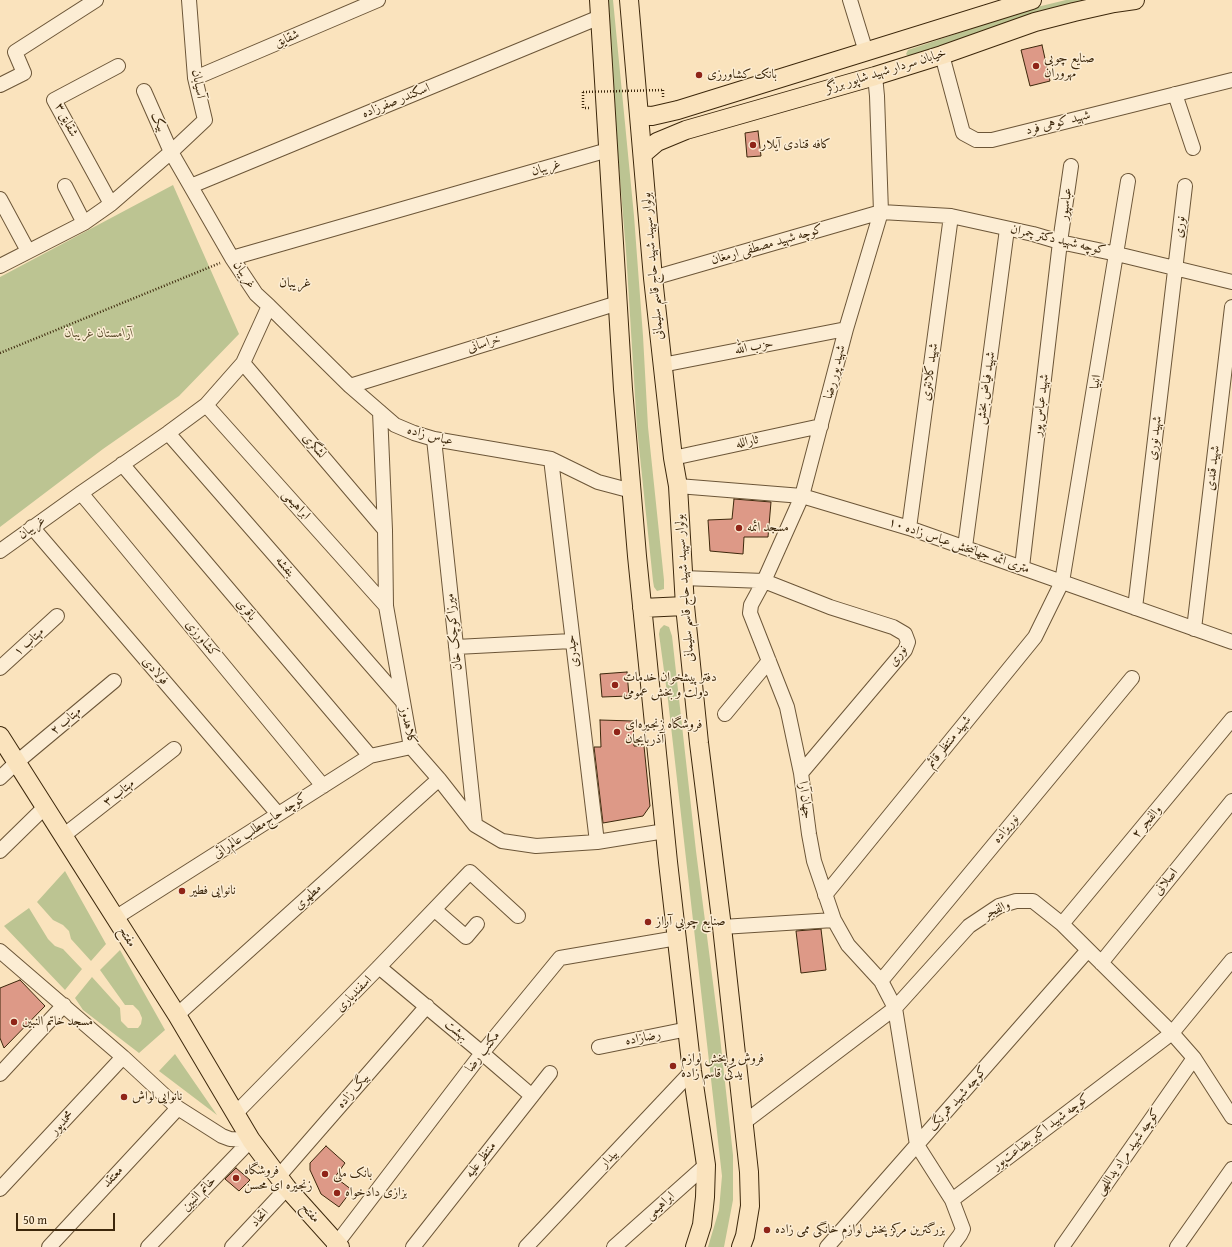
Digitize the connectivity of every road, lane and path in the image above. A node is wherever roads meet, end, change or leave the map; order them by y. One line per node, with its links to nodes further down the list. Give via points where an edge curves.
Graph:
1 (96, 0): 15 (street, via 15,52 24,73)
2 (189, 0): 13 (street, آسیابان)
3 (378, 0): 13 (street, شقایق)
4 (629, 0): 21 (main road, بولوار سپهبد شهید حاج قاسم سلیمانی)
5 (850, 0): 9 (street)
6 (1032, 0): 9 (main road, خیابان سردار شهید شاپور برزگر)
7 (1135, 0): 10 (main road, خیابان سردار شهید شاپور برزگر, via 1035,22)
8 (599, 9): 24 (main road); 30 (street, اسکندر صفرزاده)
9 (866, 52): 12 (main road); 20 (main road, خیابان سردار شهید شاپور برزگر)
10 (942, 55): 12 (main road, خیابان سردار شهید شاپور برزگر); 18 (street, شهید کوهی فرد, via 963,133 976,140 992,140)
11 (118, 66): 33 (street, شقایق ۳, via 54,100)
12 (875, 76): 22 (main road, خیابان سردار شهید شاپور برزگر); 34 (street, شهید پور رضا)
13 (195, 78): 25 (street, آسیابان, via 205,120)
14 (1232, 80): 18 (street, شهید کوهی فرد)
15 (0, 85)
16 (663, 90): 19 (path, bridge, via 583,92)
17 (144, 92): 25 (street, بیک)
18 (1175, 94): 23 (street)
19 (583, 108)
20 (678, 110): 21 (main road, خیابان سردار شهید شاپور برزگر, via 652,116); 22 (main road, via 674,120)
21 (639, 114): 26 (main road, بولوار سپهبد شهید حاج قاسم سلیمانی)
22 (686, 130): 26 (main road, خیابان سردار شهید شاپور برزگر, via 657,142)
23 (1193, 148)
24 (608, 150): 41 (street, غریبان); 46 (main road)
25 (171, 152): 30 (street, بیک); 33 (street)
26 (643, 154): 44 (main road, بولوار سپهبد شهید حاج قاسم سلیمانی)
27 (1071, 166): 38 (street, عباسپور)
28 (1128, 182): 40 (street, انبیا)
29 (65, 186): 36 (street)
30 (191, 186): 41 (street, بیک)
31 (1185, 186): 43 (street, نوری)
32 (0, 199): 39 (street)
33 (112, 204): 36 (street)
34 (881, 212): 35 (street, کوچه شهید دکتر چمران); 44 (street, کوچه شهید مصطفی ارمغان); 49 (street, شهید پور رضا)
35 (951, 216): 37 (street, کوچه شهید دکتر چمران); 67 (street, شهید کلانتری)
36 (84, 223): 39 (street)
37 (1007, 228): 38 (street, کوچه شهید دکتر چمران); 69 (street, شهید فیاض بخش)
38 (1060, 242): 40 (street, کوچه شهید دکتر چمران); 71 (street, شهید عباس پور)
39 (28, 252): 42 (street)
40 (1117, 254): 43 (street, کوچه شهید دکتر چمران); 74 (street, انبیا)
41 (232, 258): 47 (street, غریبان, via 256,294); 50 (path)
42 (0, 266)
43 (1175, 269): 45 (street, کوچه شهید دکتر چمران); 78 (street, شهید نوری)
44 (653, 278): 52 (main road, بولوار سپهبد شهید حاج قاسم سلیمانی)
45 (1232, 282)
46 (618, 303): 53 (street, خراسانی); 63 (main road, via 622,389)
47 (269, 306): 51 (street, غریبان); 53 (street, عباس زاده)
48 (1232, 307): 80 (street, شهید قندی)
49 (846, 329): 52 (street, حزب الله); 56 (street, شهید پور رضا)
50 (0, 353)
51 (243, 363): 54 (street, غریبان); 68 (street, لشگری)
52 (662, 365): 59 (main road, بولوار سپهبد شهید حاج قاسم سلیمانی)
53 (350, 386): 55 (street, عباس زاده)
54 (206, 405): 57 (street, غریبان); 75 (street, ابراهیمی)
55 (380, 412): 58 (street, عباس زاده, via 395,425 414,434); 68 (street, کلاهدوز)
56 (821, 426): 59 (street, ثارالله); 65 (street, شهید پور رضا)
57 (168, 433): 61 (street, غریبان); 88 (street, بنفشه)
58 (434, 439): 60 (street, عباس زاده); 83 (street, میرزاکوچک خان)
59 (673, 458): 62 (main road, بولوار سپهبد شهید حاج قاسم سلیمانی)
60 (552, 460): 63 (street, عباس زاده, via 598,482); 81 (street, حیدری)
61 (122, 464): 64 (street, غریبان); 94 (street, باقری)
62 (678, 486): 65 (street, ۱۰ متری ائمه جهانبخش عباس زاده); 72 (main road, بولوار سپهبد شهید حاج قاسم سلیمانی)
63 (632, 491): 77 (main road)
64 (81, 492): 66 (street, غریبان); 99 (street, کشاورزی)
65 (802, 496): 67 (street, ۱۰ متری ائمه جهانبخش عباس زاده); 73 (street, شهید پور رضا)
66 (32, 528): 70 (street, غریبان); 102 (street, فولادی)
67 (910, 528): 69 (street, ۱۰ متری ائمه جهانبخش عباس زاده)
68 (385, 530): 75 (street, کلاهدوز)
69 (965, 547): 71 (street, ۱۰ متری ائمه جهانبخش عباس زاده)
70 (0, 551)
71 (1022, 568): 74 (street, ۱۰ متری ائمه جهانبخش عباس زاده)
72 (683, 578): 73 (street); 76 (main road, بولوار سپهبد شهید حاج قاسم سلیمانی)
73 (764, 581): 84 (street, جهان آرا, via 751,605 750,613); 96 (street, نوری, via 893,627 905,634 908,642 905,650)
74 (1062, 582): 78 (street, ۱۰ متری ائمه جهانبخش عباس زاده); 108 (street, شهید منتظر قائم, via 1035,637)
75 (386, 606): 88 (street, کلاهدوز)
76 (685, 606): 77 (main road); 115 (main road, بولوار سپهبد شهید حاج قاسم سلیمانی)
77 (642, 608): 104 (main road)
78 (1135, 608): 80 (street, ۱۰ متری ائمه جهانبخش عباس زاده)
79 (57, 616): 85 (street, مهتاب ۱)
80 (1194, 629): 82 (street, ۱۰ متری ائمه جهانبخش عباس زاده)
81 (572, 641): 83 (street); 106 (street, حیدری)
82 (1232, 642)
83 (456, 647): 103 (street, میرزاکوچک خان)
84 (769, 661): 89 (street); 96 (street, جهان آرا, via 787,707)
85 (0, 668)
86 (1132, 678): 122 (street, نوریزاده)
87 (114, 681): 95 (street, مهتاب ۲)
88 (403, 701): 92 (street, کلاهدوز)
89 (725, 714)
90 (1232, 719): 114 (street, والفجر ۲)
91 (0, 736): 95 (main road, مفتح)
92 (411, 747): 94 (street, کوچه حاج‌مطلب عالم‌رائی); 98 (street, کلاهدوز)
93 (174, 749): 105 (street, مهتاب ۳)
94 (370, 756): 99 (street, کوچه حاج‌مطلب عالم‌رائی)
95 (17, 762): 97 (street, مهتاب ۲); 101 (main road, مفتح)
96 (801, 773): 108 (street, جهان آرا, via 814,861)
97 (0, 778)
98 (439, 779): 103 (street, کلاهدوز); 126 (street, مطهری)
99 (323, 786): 102 (street, کوچه حاج‌مطلب عالم‌رائی)
100 (1232, 801): 120 (street, اصلانی)
101 (45, 807): 105 (main road, مفتح); 107 (street)
102 (278, 814): 111 (street, کوچه حاج‌مطلب عالم‌رائی)
103 (475, 824): 106 (street, کلاهدوز, via 502,841 536,846)
104 (665, 831): 106 (street, کلاهدوز); 116 (main road)
105 (64, 836): 111 (main road, مفتح)
106 (597, 842)
107 (0, 851)
108 (825, 895): 112 (street, جهان آرا)
109 (436, 910): 110 (street, اسفندیاری, via 470,872); 113 (street, via 466,937); 121 (street, اسفندیاری)
110 (518, 916)
111 (115, 918): 126 (main road, مفتح)
112 (834, 920): 115 (street); 122 (street, جهان آرا, via 848,944)
113 (477, 924)
114 (1062, 924): 117 (street, والفجر); 125 (street, والفجر, via 1033,901 1016,901 999,906 969,926)
115 (722, 927): 140 (main road, بولوار سپهبد شهید حاج قاسم سلیمانی)
116 (677, 938): 127 (main road); 130 (street, مکتب رضا, via 560,958)
117 (1088, 950): 120 (street, والفجر); 143 (street, کوچه شهید همرنگ)
118 (0, 951): 123 (street)
119 (1232, 960): 128 (street, کوچه شهید اکبر بضاعت‌پور)
120 (1101, 963): 128 (street, والفجر)
121 (379, 968): 124 (street, بهشت); 139 (street, اسفندیاری)
122 (881, 981): 125 (street, جهان آرا)
123 (64, 1005): 131 (street); 133 (street)
124 (426, 1006): 130 (street, بهشت); 147 (street, بیگ زاده)
125 (895, 1008): 140 (street, والفجر); 143 (street, جهان آرا)
126 (177, 1015): 139 (main road, مفتح)
127 (688, 1029): 129 (street, رضازاده); 134 (main road)
128 (1172, 1033): 132 (street, والفجر); 149 (street, کوچه شهید اکبر بضاعت‌پور)
129 (599, 1047)
130 (482, 1052): 136 (street, بهشت); 150 (street, مکتب رضا)
131 (123, 1057): 137 (street); 148 (street, محمدپور)
132 (1194, 1058): 138 (street, والفجر); 161 (street, کوچه شهید مراد یداللهی)
133 (1, 1070)
134 (692, 1071): 144 (main road); 155 (street, بیدار)
135 (550, 1073): 136 (street, منتظر علیه)
136 (532, 1096): 154 (street, منتظر علیه)
137 (178, 1108): 141 (street); 151 (street, معتقد)
138 (1230, 1109)
139 (235, 1114): 142 (main road, مفتح)
140 (742, 1124): 158 (main road, بولوار سپهبد شهید حاج قاسم سلیمانی, via 749,1172 750,1206)
141 (222, 1136): 142 (street); 145 (street, via 228,1149)
142 (251, 1140): 145 (street, خاتم النبین); 147 (main road, مفتح)
143 (917, 1145): 149 (street); 159 (street, کوچه شهید همرنگ)
144 (706, 1165): 156 (street, ابراهیمی); 157 (main road, via 702,1225)
145 (223, 1169): 152 (street, خاتم النبین)
146 (1232, 1169): 162 (street)
147 (283, 1182): 150 (main road, مفتح); 153 (street, اتحاد)
148 (0, 1189)
149 (952, 1200): 160 (street, via 963,1229)
150 (337, 1246)
151 (49, 1247)
152 (148, 1247)
153 (232, 1247)
154 (413, 1247)
155 (526, 1247)
156 (614, 1247)
157 (695, 1247)
158 (741, 1247)
159 (828, 1247)
160 (951, 1247)
161 (1062, 1247)
162 (1177, 1247)

